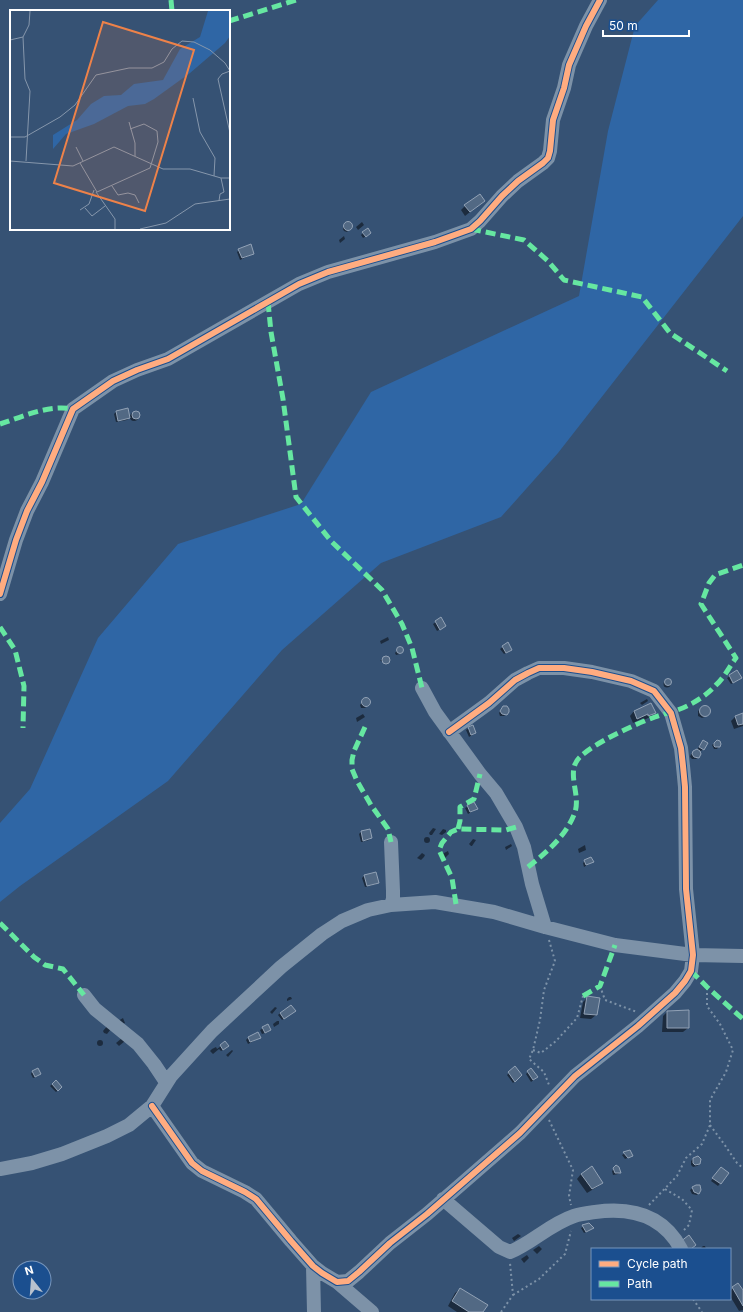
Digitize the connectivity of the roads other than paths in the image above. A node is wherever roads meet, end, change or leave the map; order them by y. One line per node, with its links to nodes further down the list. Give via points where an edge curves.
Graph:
1 (600, 0): 2 (street, via 570,65 553,120 548,158 502,196 471,229 435,242 328,272 299,284 168,359 113,381 72,409 42,482 27,511)
2 (0, 594)
3 (422, 688): 4 (street)
4 (450, 732): 7 (street, via 496,793 516,827 524,847); 8 (street, via 515,680 539,668 592,672 631,680 654,691 671,713 681,748 685,787 686,889)
5 (391, 842): 6 (street)
6 (391, 905): 7 (street, via 435,902 456,904); 11 (street, via 368,910 342,921 281,966 218,1026)
7 (545, 927): 8 (street, via 615,945)
8 (693, 956): 9 (street); 14 (street, via 691,971 675,992 650,1016 575,1076 520,1133)
9 (743, 956)
10 (84, 995): 11 (street, via 95,1010 138,1044)
11 (166, 1082): 12 (street)
12 (152, 1106): 13 (street, via 129,1125 107,1136 40,1161); 16 (street, via 192,1163 202,1171 256,1199)
13 (0, 1169)
14 (443, 1199): 15 (street, via 499,1247 510,1252 574,1216 604,1211 646,1215 660,1224); 17 (street, via 348,1281)
15 (678, 1244)
16 (314, 1266): 17 (street); 18 (street)
17 (337, 1282): 19 (street)
18 (314, 1312)
19 (372, 1312)

